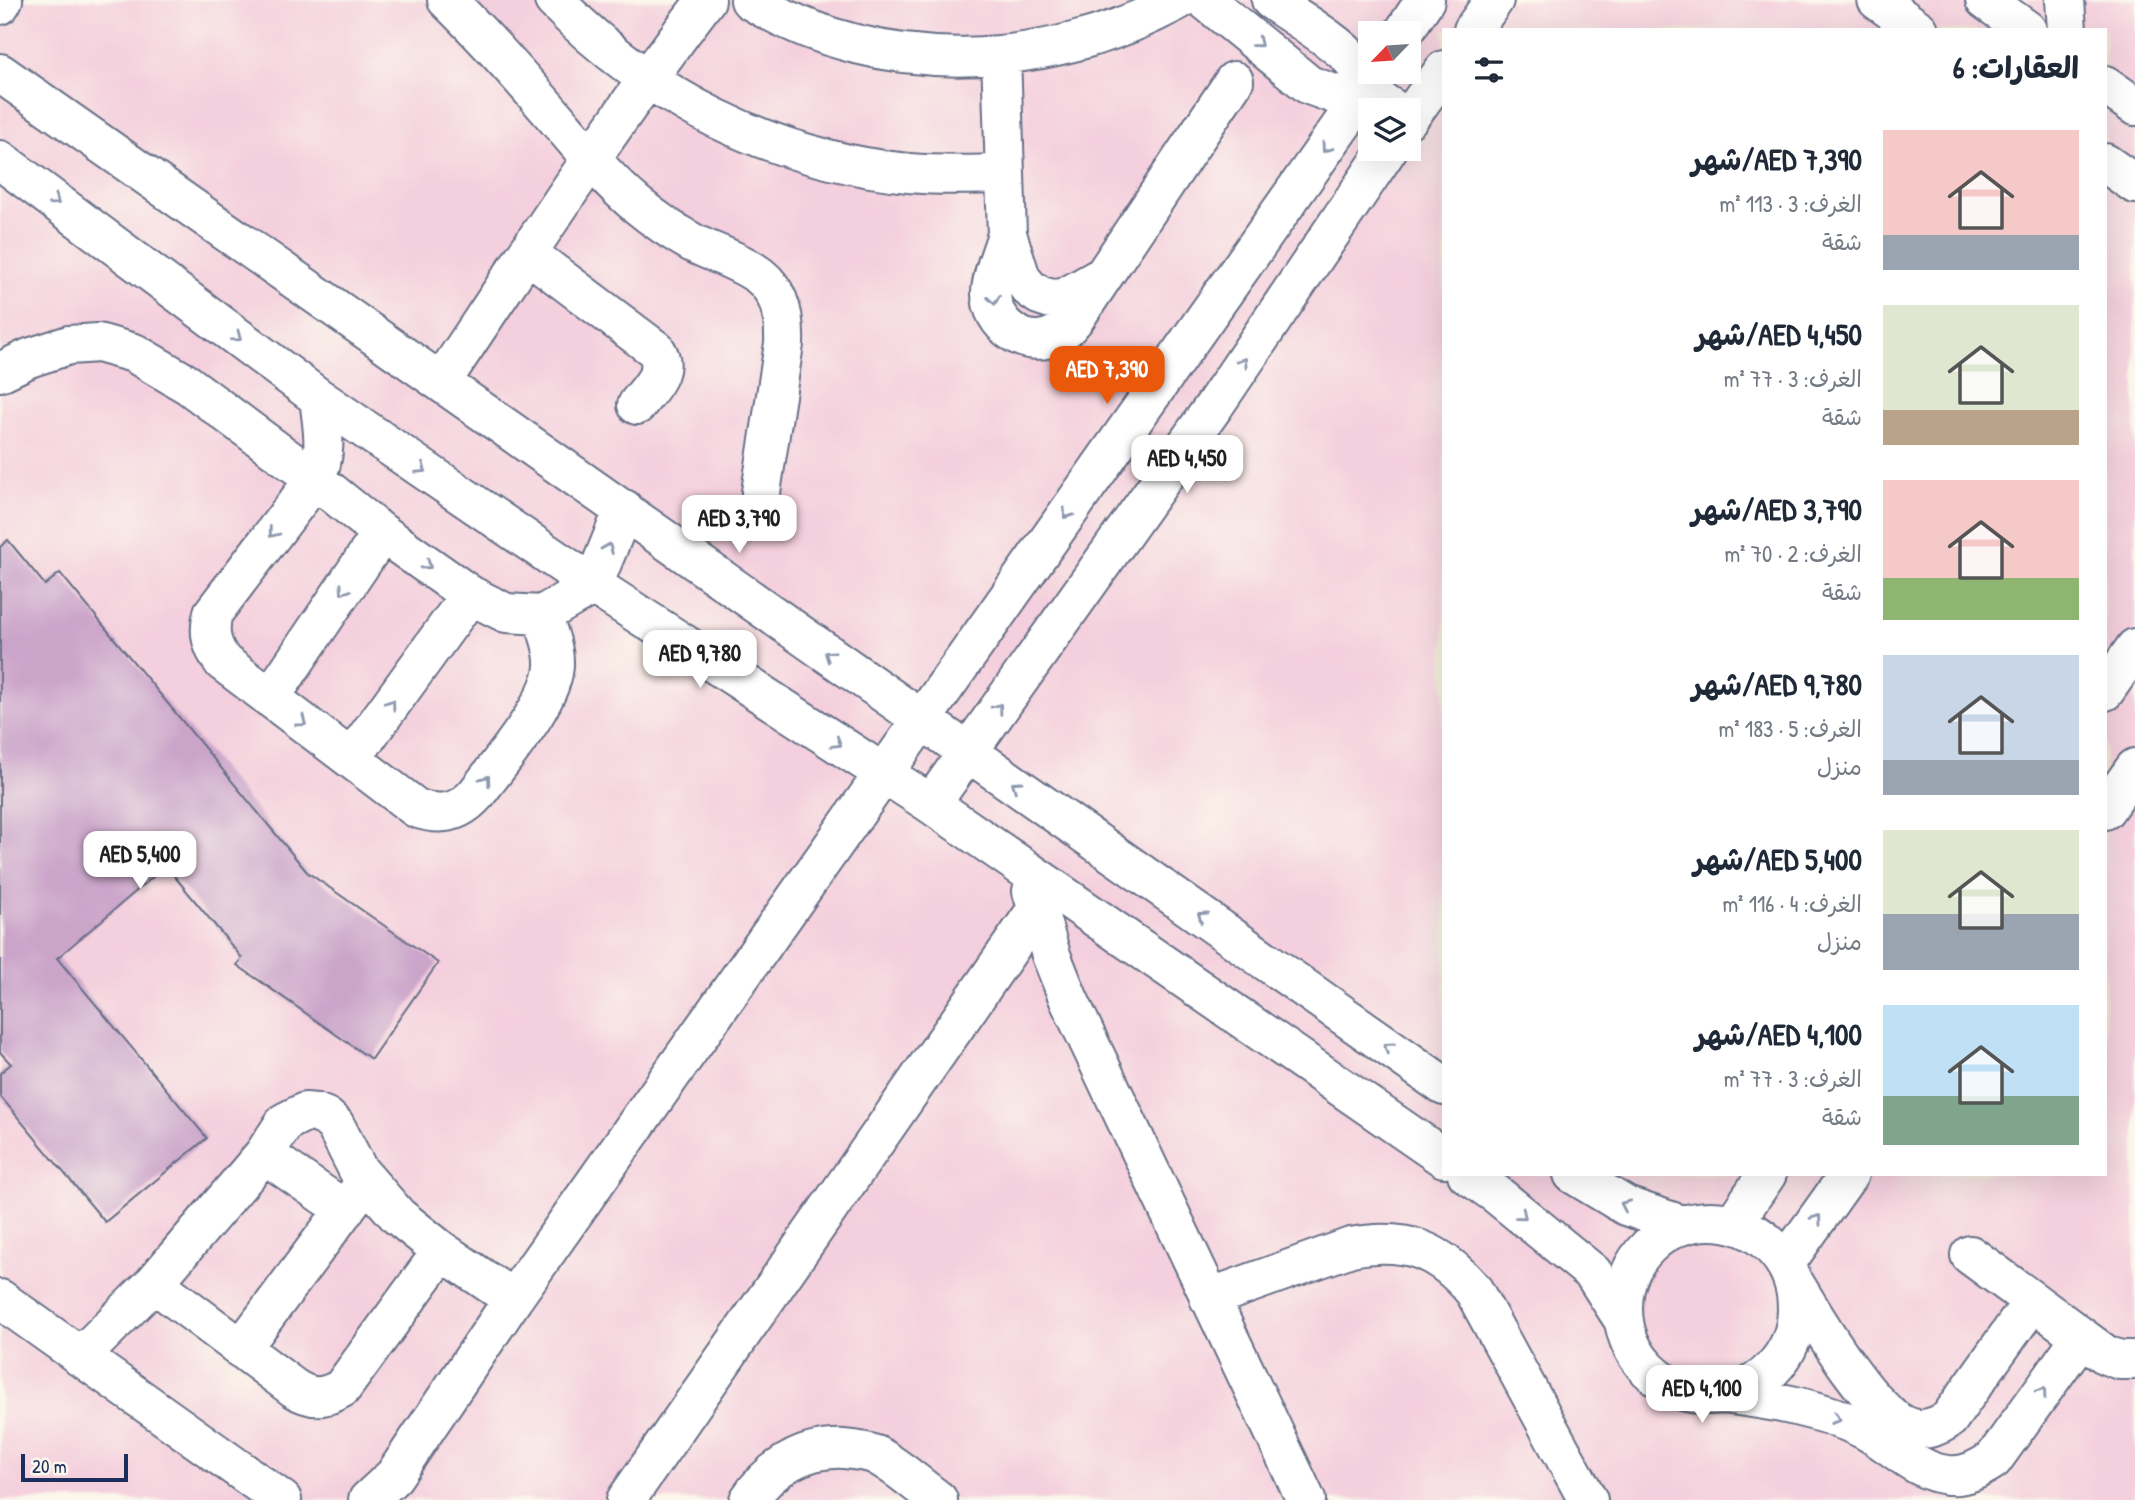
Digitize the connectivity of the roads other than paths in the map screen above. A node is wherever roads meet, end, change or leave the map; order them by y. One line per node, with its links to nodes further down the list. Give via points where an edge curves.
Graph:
1 (4, 0): 14 (street)
2 (447, 0): 29 (street)
3 (554, 0): 23 (street, via 608,51)
4 (706, 0): 23 (street)
5 (750, 0): 20 (street, via 800,25 888,50 933,56)
6 (1179, 0): 20 (street, via 1112,31 1069,44)
7 (1205, 0): 26 (street, one-way to 26, via 1309,85 1336,95)
8 (1271, 0): 26 (street, via 1340,48)
9 (1425, 0): 15 (street)
10 (1494, 0): 16 (street)
11 (1877, 0): 17 (street)
12 (1985, 0): 18 (street)
13 (2065, 0): 19 (street)
14 (0, 5)
15 (1412, 21)
16 (1473, 28)
17 (1916, 28)
18 (2024, 28)
19 (2067, 28)
20 (1001, 55): 33 (street)
21 (0, 72): 38 (street)
22 (1442, 72): 27 (street)
23 (646, 79): 29 (street); 33 (street, via 729,125 817,157 911,174)
24 (1234, 81): 33 (street, via 1067,328 1054,337 1024,338 999,320 993,307 991,292 1007,234)
25 (2107, 86): 28 (street)
26 (1380, 91): 37 (street, one-way to 37)
27 (1421, 101)
28 (2135, 106)
29 (590, 158): 35 (street); 43 (street, via 612,183 663,224 749,269 774,292 785,326 784,344)
30 (0, 160): 39 (street, one-way to 39)
31 (1380, 161): 41 (street, one-way to 31)
32 (2107, 164): 34 (street)
33 (1005, 174)
34 (2135, 184)
35 (527, 253): 38 (street); 40 (street, via 656,350 661,373)
36 (0, 372): 42 (street, via 69,345 125,349 187,384)
37 (1166, 375): 41 (street); 52 (street, one-way to 52)
38 (442, 381): 44 (street)
39 (319, 398): 42 (street, via 324,440 322,465); 46 (street, one-way to 46)
40 (638, 405)
41 (1214, 406): 53 (street, one-way to 41)
42 (314, 479): 45 (street); 51 (street, one-way to 51, via 220,601 210,626 210,639 223,662)
43 (761, 492)
44 (624, 509): 46 (street, one-way to 44); 52 (street, one-way to 44)
45 (382, 533): 47 (street, one-way to 47); 51 (street, one-way to 51)
46 (593, 585): 48 (street); 56 (street, one-way to 56)
47 (470, 596): 48 (street, via 506,613); 54 (street, one-way to 47)
48 (542, 615): 54 (street, one-way to 48, via 416,808 443,813 468,803 537,710 553,677 553,655)
49 (2135, 648): 50 (street)
50 (2107, 688)
51 (270, 698): 54 (street, one-way to 54)
52 (921, 719): 53 (street); 56 (street)
53 (967, 751): 57 (street); 61 (street, one-way to 53)
54 (351, 759)
55 (2135, 768): 58 (street)
56 (883, 773): 57 (street); 77 (street)
57 (931, 804): 59 (street)
58 (2107, 807)
59 (1026, 869): 60 (street); 63 (street)
60 (1037, 909): 75 (street, via 1073,1011); 87 (street)
61 (1442, 1085)
62 (264, 1154): 68 (street); 68 (street, via 285,1122 305,1112 326,1117 344,1146); 74 (street)
63 (1442, 1157)
64 (1470, 1176): 79 (street, one-way to 79, via 1593,1273)
65 (1576, 1176): 70 (street, one-way to 65, via 1626,1206)
66 (1766, 1176): 69 (street)
67 (1848, 1176): 73 (street, one-way to 67)
68 (355, 1195): 71 (street, via 398,1216); 81 (street)
69 (1733, 1224): 70 (street, via 1699,1221); 73 (street, via 1763,1239)
70 (1682, 1225): 79 (street, via 1656,1239 1636,1262 1624,1290)
71 (442, 1251): 77 (street); 81 (street, via 342,1388 331,1395 305,1395)
72 (1970, 1255): 78 (street)
73 (1789, 1272): 78 (street, via 1816,1320 1870,1394 1896,1420 1917,1429 1949,1419); 84 (street, via 1797,1314 1780,1361 1754,1384)
74 (154, 1283): 81 (street); 82 (street)
75 (1209, 1298): 90 (street); 91 (street, via 1374,1242 1420,1248 1442,1259 1474,1291)
76 (0, 1299): 82 (street)
77 (513, 1299): 86 (street, via 394,1476)
78 (2033, 1301): 80 (street)
79 (1623, 1321): 84 (street, via 1635,1353 1658,1378 1689,1393)
80 (2081, 1337): 83 (street, via 2106,1355); 84 (street, one-way to 80, via 1830,1417 1864,1429 1933,1472 1960,1475 1993,1460)
81 (242, 1349)
82 (80, 1357): 85 (street)
83 (2135, 1360)
84 (1722, 1394)
85 (282, 1500)
86 (368, 1500)
87 (626, 1500)
88 (748, 1500): 89 (street, via 779,1467 836,1448 876,1455)
89 (938, 1500)
90 (1306, 1500)
91 (1588, 1500)

